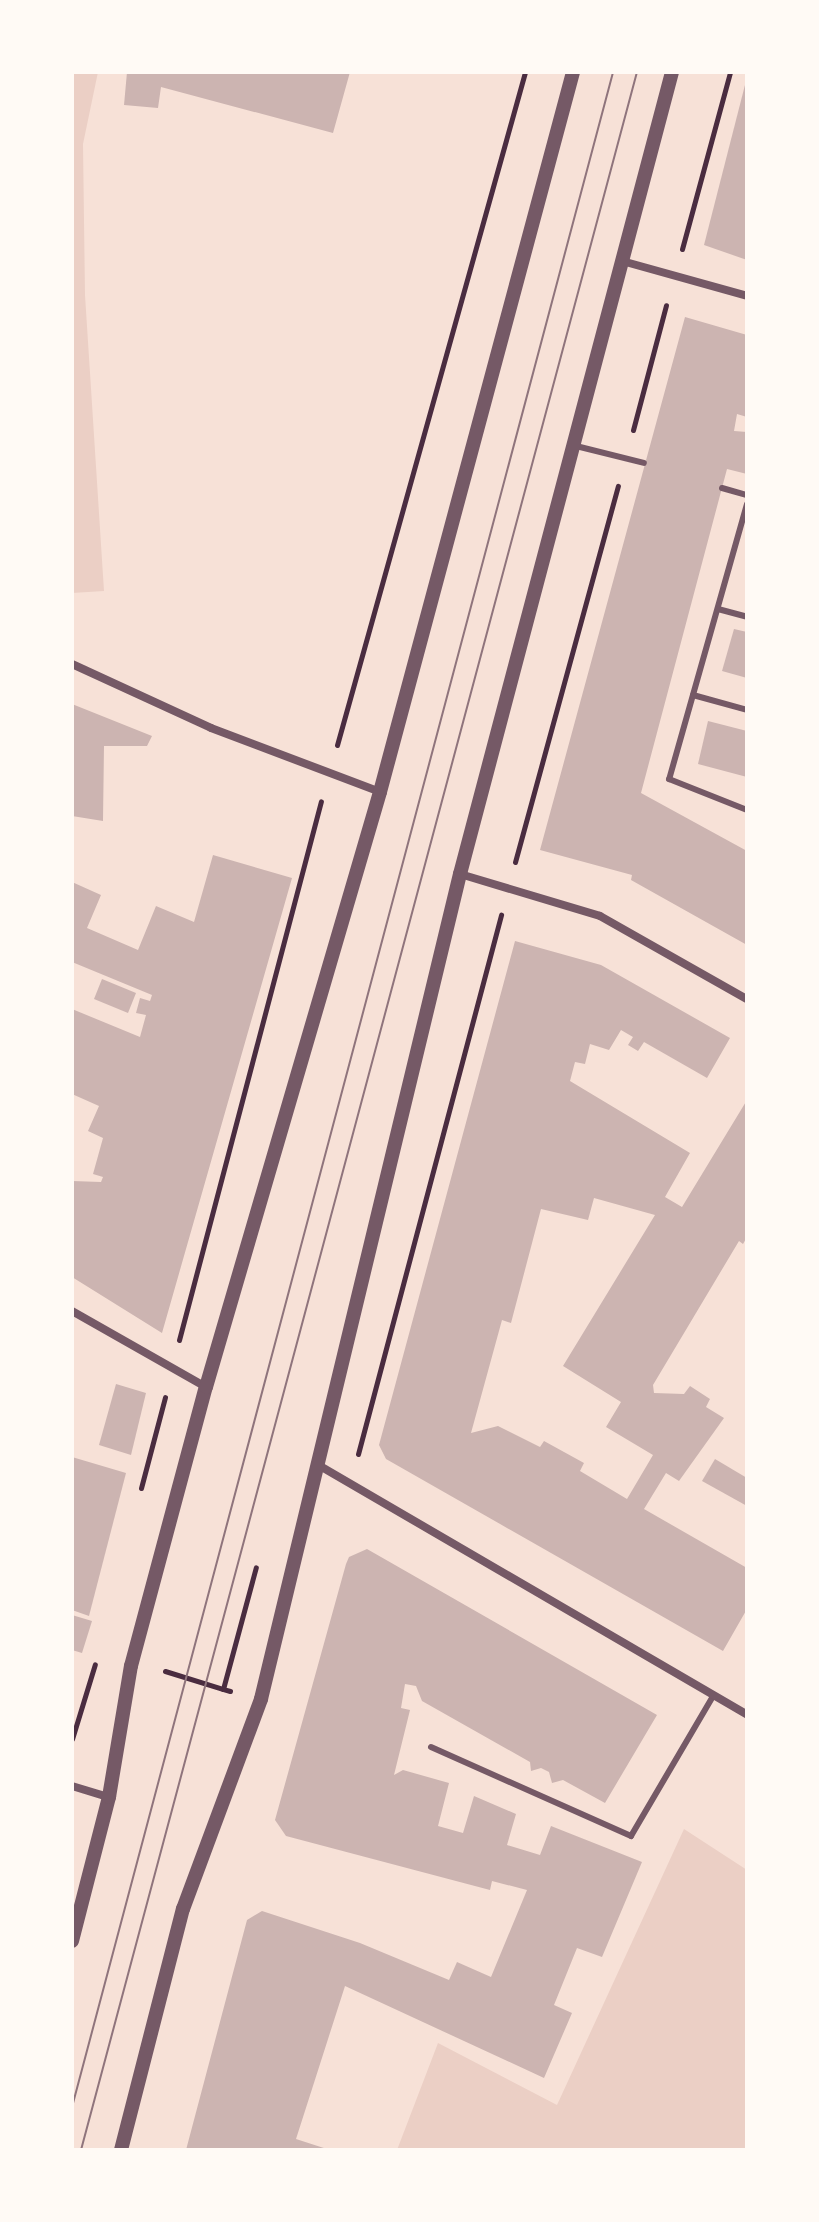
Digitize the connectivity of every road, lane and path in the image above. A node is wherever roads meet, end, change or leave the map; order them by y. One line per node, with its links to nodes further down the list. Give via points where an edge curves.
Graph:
1 (525, 72): 19 (path)
2 (573, 72): 20 (street)
3 (672, 72): 5 (street)
4 (730, 72): 6 (path)
5 (622, 261): 6 (street); 8 (street)
6 (674, 275): 7 (street); 9 (path)
7 (747, 296)
8 (572, 445): 9 (lane); 22 (street)
9 (625, 458): 10 (lane); 23 (path)
10 (644, 463)
11 (722, 488): 12 (lane)
12 (747, 495)
13 (747, 504): 14 (lane)
14 (718, 609): 15 (lane); 17 (lane)
15 (747, 617)
16 (72, 664): 19 (street)
17 (693, 695): 18 (lane); 21 (lane, via 669,779)
18 (747, 710)
19 (328, 774): 20 (street); 27 (path)
20 (380, 792): 28 (street)
21 (747, 810)
22 (460, 874): 23 (street); 29 (street)
23 (509, 887): 24 (street, via 600,916); 26 (path)
24 (747, 999)
25 (72, 1311): 27 (street)
26 (387, 1355)
27 (172, 1368): 28 (street); 30 (path)
28 (206, 1387): 39 (street, via 131,1666)
29 (320, 1466): 34 (street); 41 (street, via 261,1699 183,1909)
30 (137, 1505)
31 (97, 1658): 36 (path)
32 (168, 1661): 33 (path, via 164,1674)
33 (223, 1689)
34 (713, 1696): 35 (street); 37 (lane, via 631,1836)
35 (747, 1715)
36 (72, 1739)
37 (431, 1747)
38 (72, 1786): 39 (street)
39 (109, 1797): 40 (street)
40 (72, 1941)
41 (121, 2150)

